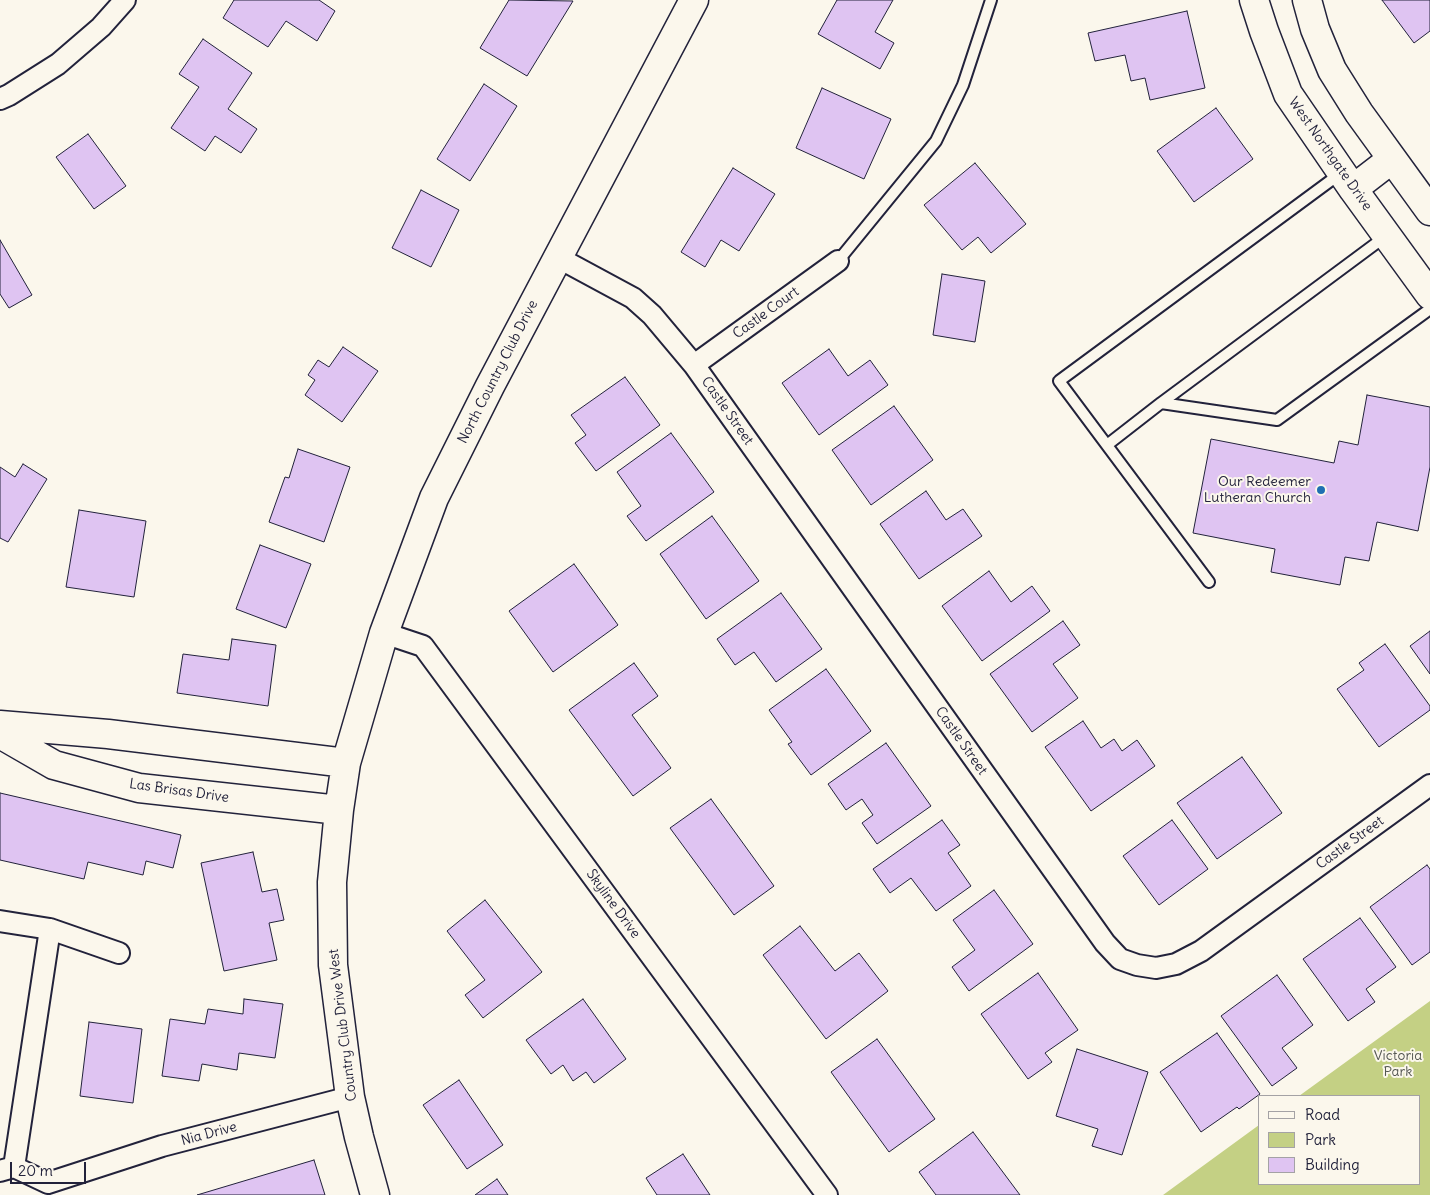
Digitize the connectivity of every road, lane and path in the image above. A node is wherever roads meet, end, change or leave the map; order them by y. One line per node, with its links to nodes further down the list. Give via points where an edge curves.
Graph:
1 (125, 0): 6 (street, via 101,27 58,64)
2 (694, 0): 11 (street, North Country Club Drive)
3 (991, 0): 12 (lane, via 963,85 936,141)
4 (1254, 0): 8 (street, West Northgate Drive, via 1288,94)
5 (1307, 0): 7 (street, via 1332,70)
6 (0, 99)
7 (1392, 159): 8 (street); 9 (street)
8 (1348, 181): 10 (street, West Northgate Drive); 17 (lane, via 1059,380)
9 (1430, 211)
10 (1387, 236): 13 (street, West Northgate Drive); 16 (lane)
11 (557, 257): 15 (street, Castle Street, via 633,298 652,315); 19 (street, North Country Club Drive, via 434,498)
12 (838, 261): 15 (street, Castle Court)
13 (1430, 295)
14 (1430, 309): 16 (lane, via 1277,420)
15 (694, 365): 23 (street, Castle Street, via 1105,943 1120,959 1156,968 1176,964 1201,951)
16 (1161, 404): 17 (lane)
17 (1107, 445): 18 (lane)
18 (1209, 582)
19 (384, 633): 22 (street, North Country Club Drive); 31 (street, Skyline Drive, via 423,646)
20 (0, 725): 22 (street, via 108,734)
21 (0, 734): 24 (street, Las Brisas Drive, via 54,765 139,788)
22 (346, 763): 24 (street, Country Club Drive West)
23 (1430, 785)
24 (339, 810): 28 (street, Country Club Drive West, via 332,882 333,966)
25 (0, 921): 26 (street)
26 (50, 929): 27 (street); 29 (street, Nia Drive)
27 (119, 953)
28 (350, 1097): 29 (street, Nia Drive, via 162,1146 48,1183); 30 (street, Country Club Drive West)
29 (7, 1169)
30 (375, 1195)
31 (827, 1195)

